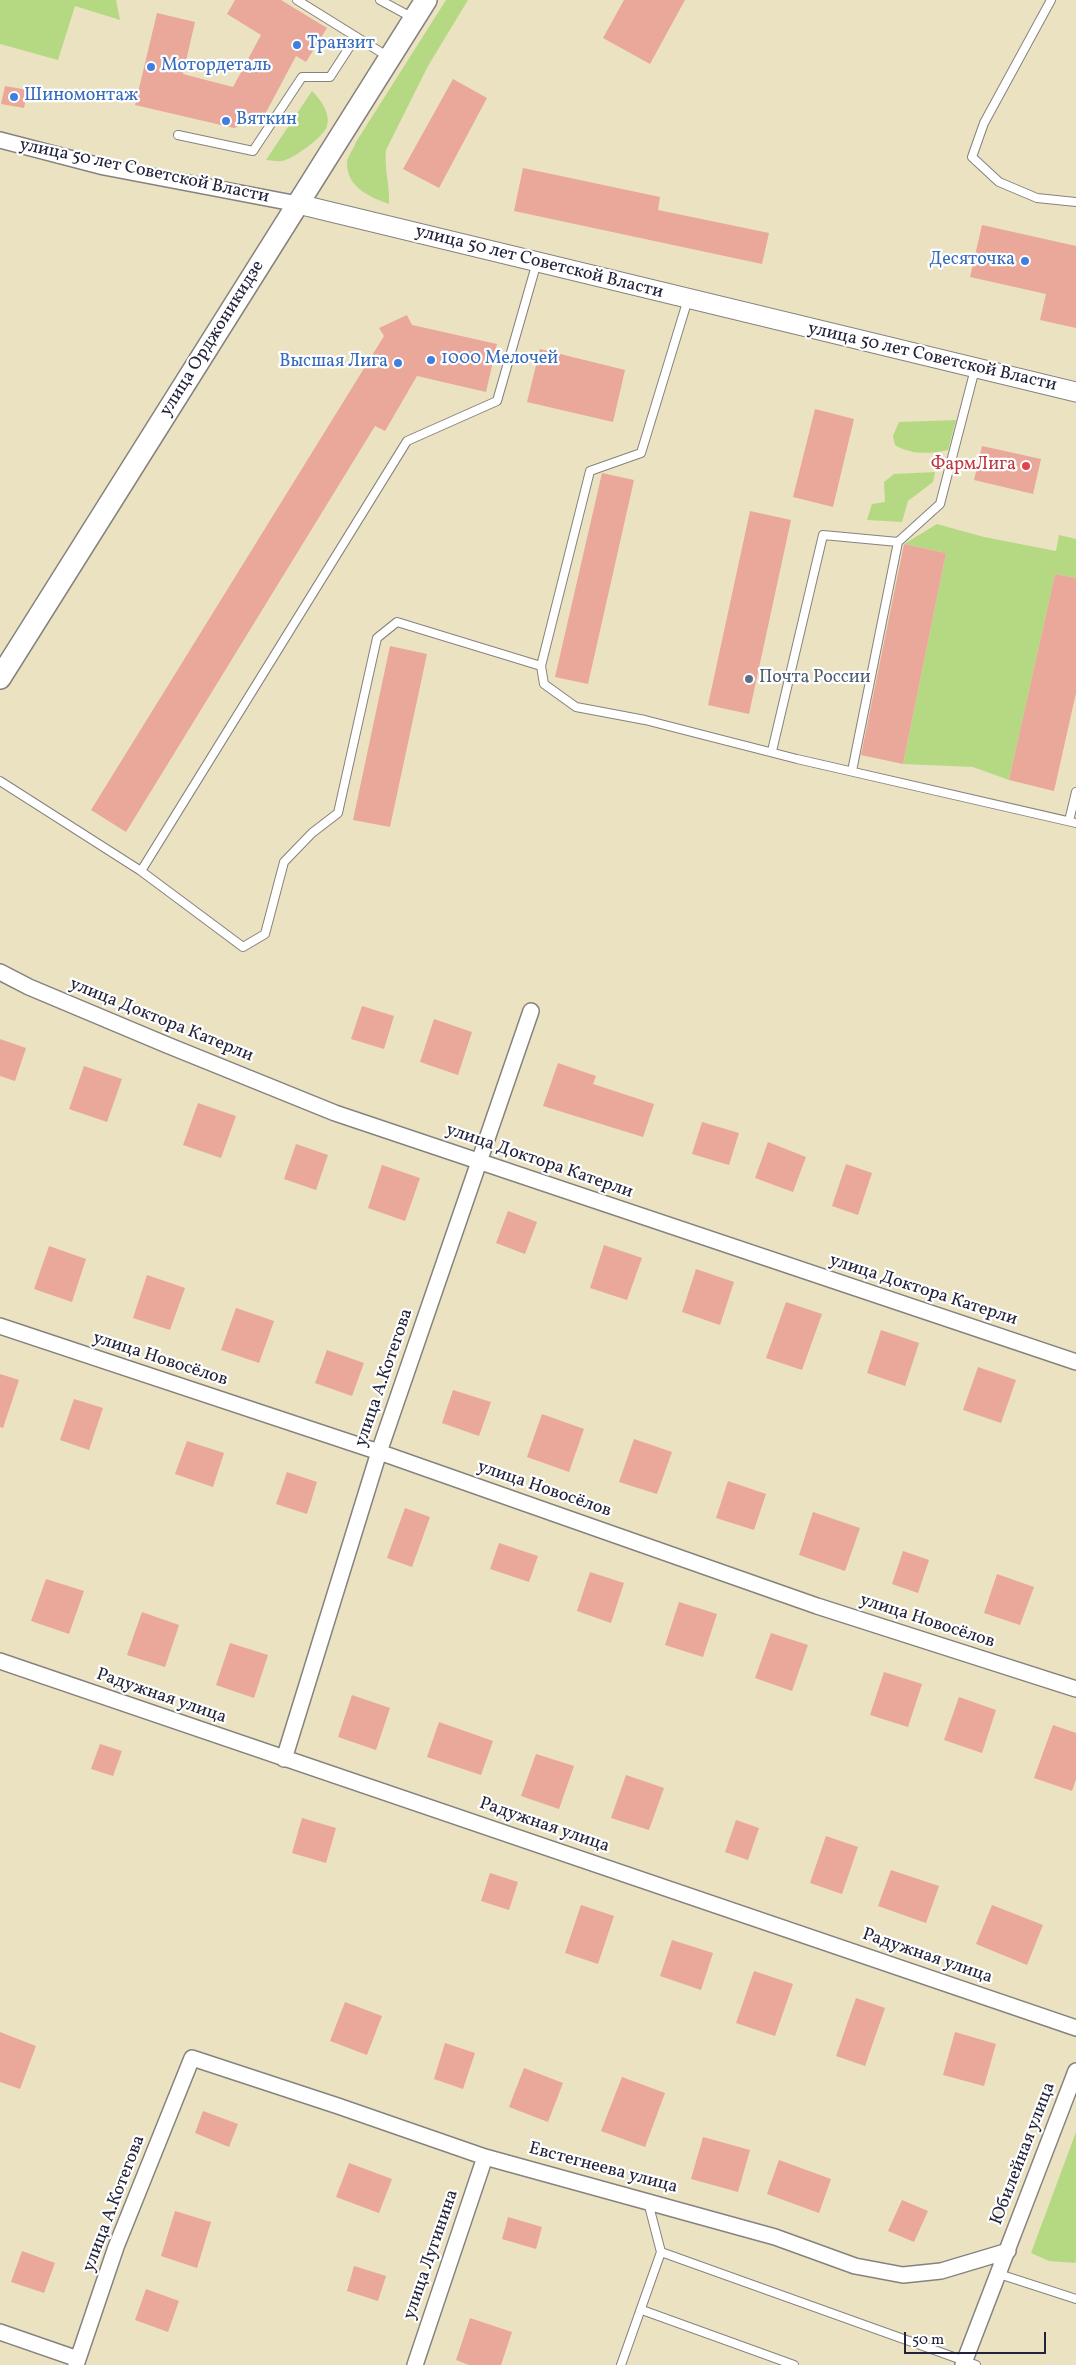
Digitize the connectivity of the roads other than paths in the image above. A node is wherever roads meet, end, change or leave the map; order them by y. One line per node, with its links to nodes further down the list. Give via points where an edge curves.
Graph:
1 (297, 0): 6 (lane)
2 (380, 0): 5 (lane)
3 (426, 0): 5 (main road, улица Орджоникидзе)
4 (1050, 0): 10 (lane, via 984,122 972,157 999,182 1037,198)
5 (414, 19): 7 (main road, улица Орджоникидзе)
6 (356, 37): 7 (lane); 8 (lane, via 330,77 302,77 253,151)
7 (389, 58): 11 (main road, улица Орджоникидзе)
8 (178, 136)
9 (0, 140): 11 (street, улица 50 лет Советской Власти, via 104,167)
10 (1076, 202)
11 (298, 204): 12 (street, улица 50 лет Советской Власти); 18 (main road, улица Орджоникидзе)
12 (537, 262): 13 (street, улица 50 лет Советской Власти); 24 (lane, via 497,401 407,441)
13 (688, 299): 14 (street, улица 50 лет Советской Власти); 17 (lane, via 641,453 590,471)
14 (975, 369): 15 (street, улица 50 лет Советской Власти); 16 (lane, via 940,504)
15 (1076, 392)
16 (898, 542): 19 (lane, via 823,535); 20 (lane)
17 (541, 666): 19 (lane, via 544,684 576,707); 24 (lane, via 397,622 377,638 338,813 312,833 284,862 265,934 243,947)
18 (0, 678)
19 (772, 751): 20 (lane)
20 (852, 771): 23 (lane)
21 (0, 781): 24 (lane)
22 (1076, 792): 23 (lane)
23 (1073, 822)
24 (141, 871)
25 (0, 972): 27 (street, улица Доктора Катерли, via 29,987 335,1113)
26 (531, 1011): 27 (street, улица А.Котегова)
27 (478, 1161): 29 (street, улица Доктора Катерли); 30 (street, улица А.Котегова)
28 (0, 1326): 30 (street, улица Новосёлов)
29 (1076, 1362)
30 (379, 1452): 32 (street, улица Новосёлов, via 817,1606); 33 (street, улица А.Котегова)
31 (0, 1661): 33 (street, Радужная улица)
32 (1076, 1689)
33 (284, 1760): 34 (street, Радужная улица, via 564,1852)
34 (1076, 2028)
35 (192, 2058): 37 (street, Евстегнеева улица); 45 (street, улица А.Котегова, via 116,2247)
36 (1076, 2071): 39 (street, Юбилейная улица)
37 (485, 2157): 38 (street, Евстегнеева улица); 47 (street, улица Лугинина)
38 (648, 2200): 39 (street, Евстегнеева улица, via 775,2237 855,2266 903,2275 942,2270); 40 (lane)
39 (1008, 2251): 41 (street, Юбилейная улица)
40 (661, 2252): 43 (lane); 46 (lane)
41 (1000, 2274): 42 (lane); 46 (street, Юбилейная улица)
42 (1076, 2299)
43 (642, 2310): 48 (lane); 49 (lane)
44 (0, 2332): 45 (street)
45 (77, 2362)
46 (968, 2364)
47 (415, 2365)
48 (621, 2365)
49 (794, 2365)

